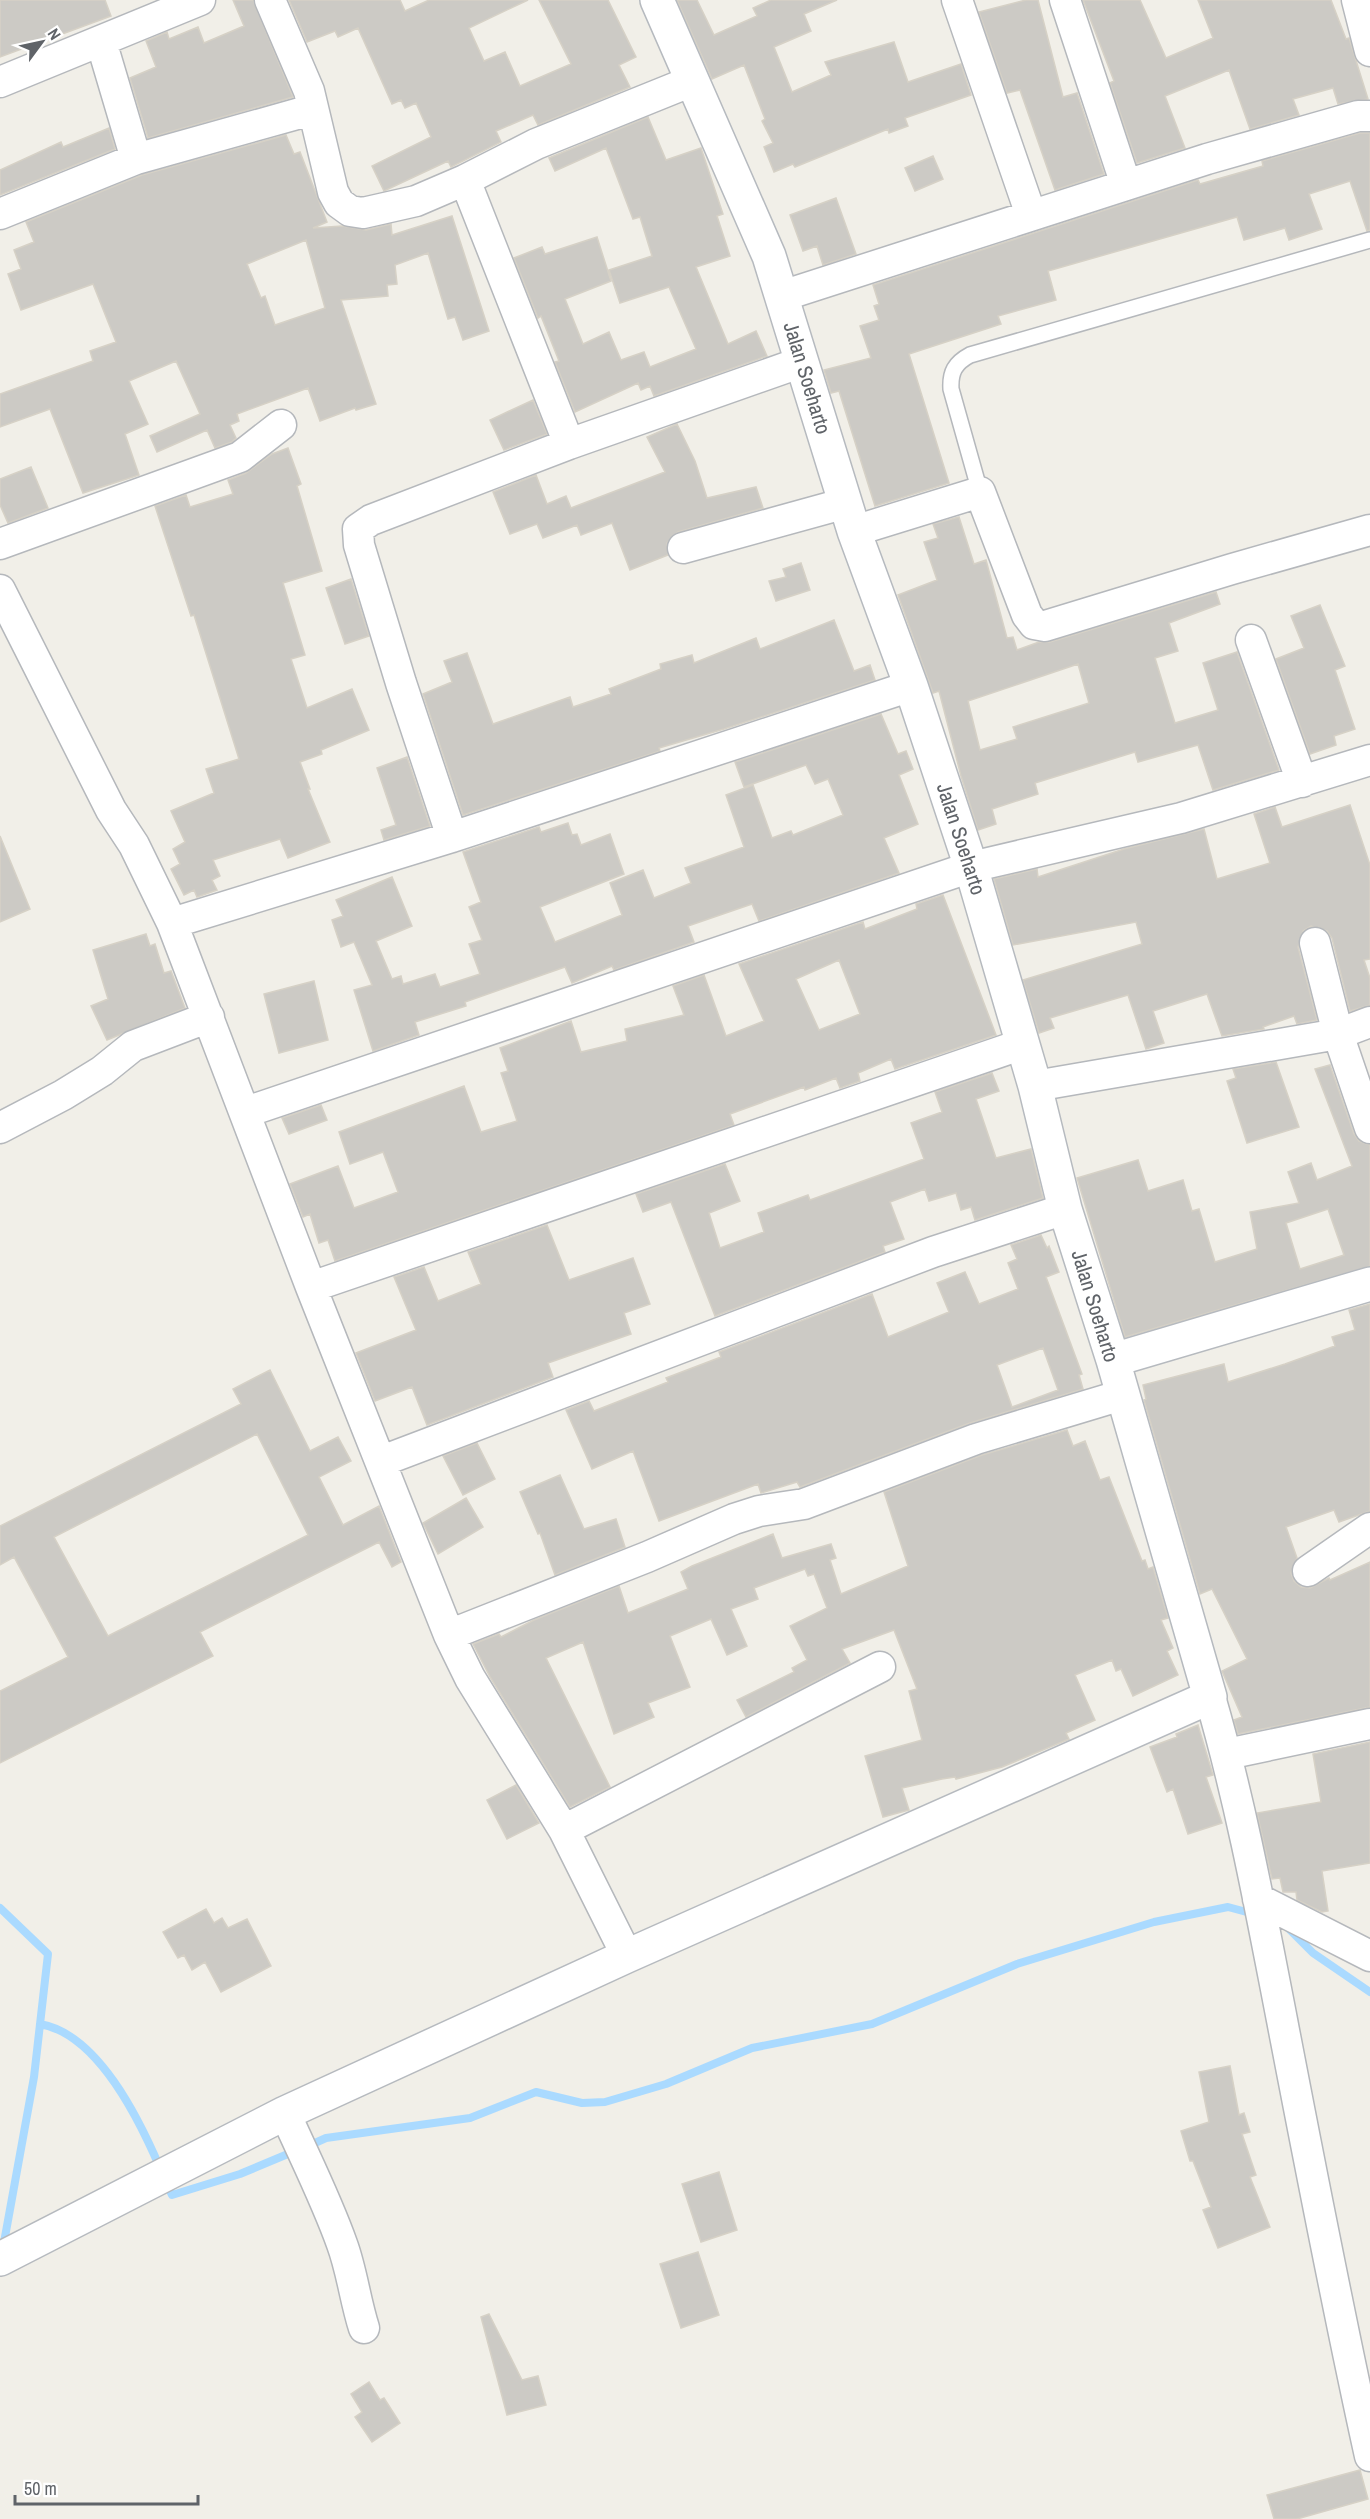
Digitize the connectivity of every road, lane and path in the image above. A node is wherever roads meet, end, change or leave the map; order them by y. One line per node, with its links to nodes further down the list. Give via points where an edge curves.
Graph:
1 (200, 0): 7 (street)
2 (270, 0): 11 (street, via 309,91)
3 (657, 0): 9 (main road, Jalan Soeharto)
4 (957, 0): 17 (street)
5 (1065, 0): 15 (street)
6 (1357, 0): 8 (street)
7 (101, 41): 10 (street); 13 (street)
8 (1370, 51)
9 (692, 81): 14 (street, via 536,144); 19 (main road, Jalan Soeharto, via 769,256)
10 (0, 82)
11 (311, 110): 13 (street); 14 (street, via 333,192 350,211 363,213 416,201)
12 (1370, 116): 15 (street, via 1336,122)
13 (136, 159): 16 (street)
14 (465, 180): 22 (street)
15 (1126, 184): 17 (street)
16 (0, 214)
17 (1031, 215): 19 (street)
18 (1370, 240): 23 (lane, via 1066,326 957,362 951,389)
19 (782, 296): 20 (main road, Jalan Soeharto)
20 (802, 362): 22 (street); 24 (main road, Jalan Soeharto)
21 (281, 425): 26 (street, via 240,457)
22 (569, 444): 33 (street, via 370,520 358,529 359,545 401,683)
23 (980, 492): 24 (street); 25 (street, via 1027,615 1034,624 1045,626)
24 (850, 517): 27 (street); 30 (main road, Jalan Soeharto)
25 (1370, 530)
26 (0, 544)
27 (683, 548)
28 (0, 590): 35 (street)
29 (1251, 640): 32 (street)
30 (911, 686): 33 (street); 34 (main road, Jalan Soeharto)
31 (1370, 760): 32 (street)
32 (1302, 782): 34 (street, via 1181,818)
33 (453, 837): 35 (street)
34 (970, 867): 40 (main road, Jalan Soeharto); 42 (street)
35 (172, 923): 37 (street)
36 (1315, 943): 39 (street)
37 (209, 1017): 42 (street); 43 (street, via 133,1046 102,1071)
38 (1370, 1022): 39 (street)
39 (1338, 1034): 41 (street); 44 (street)
40 (1023, 1044): 41 (main road, Jalan Soeharto); 47 (street)
41 (1035, 1086): 45 (main road, Jalan Soeharto)
42 (246, 1112): 47 (street)
43 (0, 1128)
44 (1370, 1128)
45 (1065, 1209): 48 (main road, Jalan Soeharto); 50 (street, via 933,1252)
46 (1370, 1284): 48 (main road)
47 (311, 1287): 50 (street)
48 (1113, 1360): 49 (main road, Jalan Soeharto)
49 (1122, 1395): 53 (street, via 976,1439 804,1504 734,1519); 55 (main road, Jalan Soeharto)
50 (382, 1461): 53 (street)
51 (1370, 1528): 52 (street)
52 (1308, 1571)
53 (449, 1635): 58 (street, via 470,1678)
54 (880, 1667): 58 (street)
55 (1210, 1697): 57 (street); 60 (main road)
56 (1370, 1724): 57 (street)
57 (1227, 1754): 59 (street)
58 (564, 1830): 60 (street)
59 (1258, 1899): 61 (street); 65 (street)
60 (627, 1956): 62 (main road)
61 (1370, 1956)
62 (285, 2113): 63 (main road); 64 (street, via 341,2241)
63 (0, 2259)
64 (364, 2328)
65 (1370, 2456)

